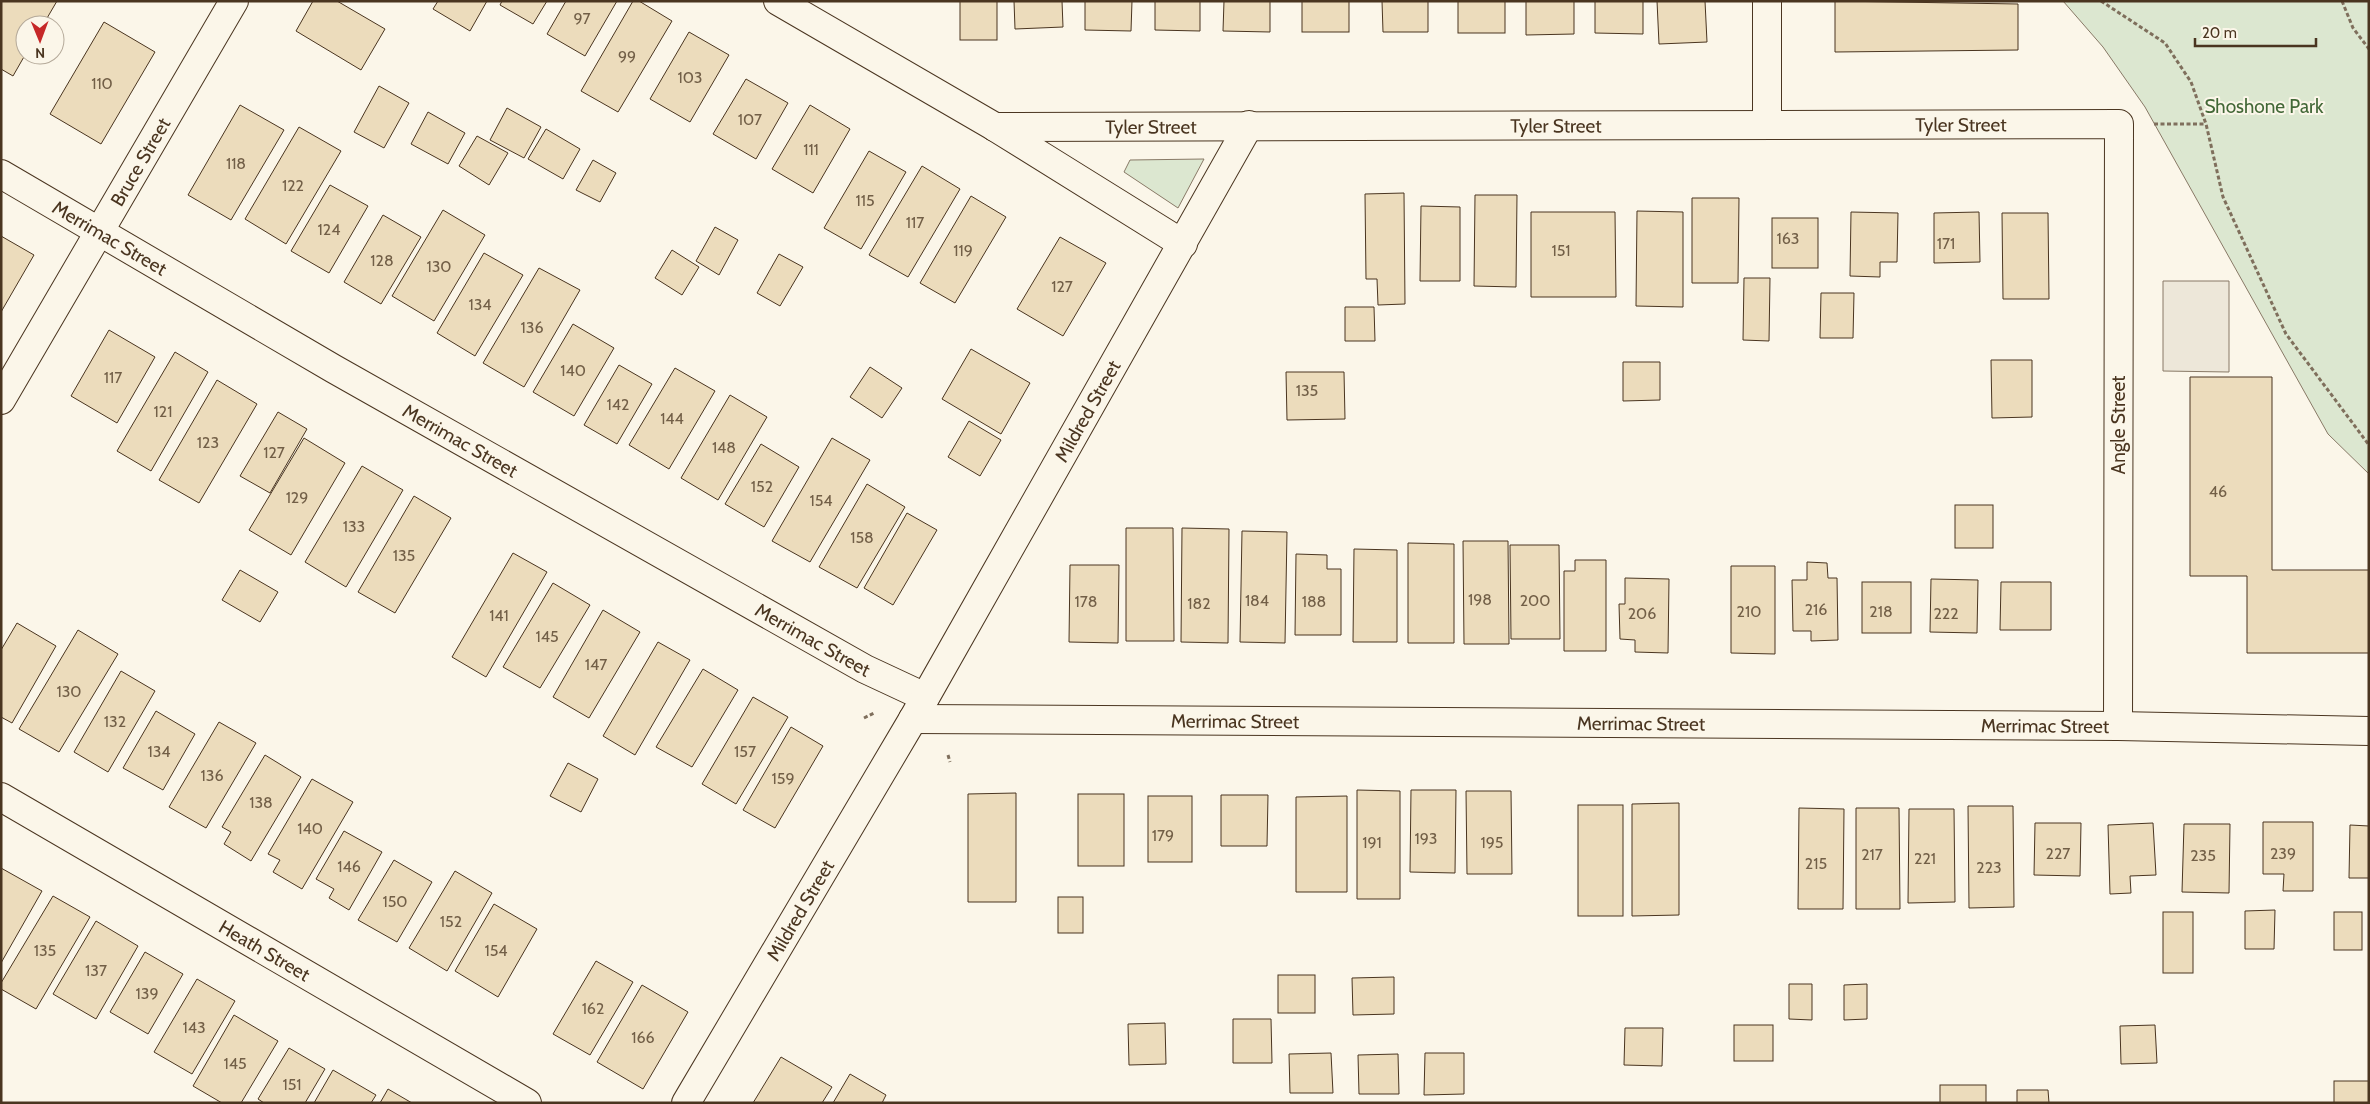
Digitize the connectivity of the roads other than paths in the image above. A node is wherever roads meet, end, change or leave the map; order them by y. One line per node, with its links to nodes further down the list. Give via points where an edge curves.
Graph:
1 (234, 1): 9 (street, Bruce Street)
2 (778, 1): 7 (street)
3 (1768, 1): 6 (street)
4 (2119, 124): 6 (street, Tyler Street); 13 (street, Angle Street)
5 (1249, 125): 6 (street, Tyler Street); 7 (street, Tyler Street); 10 (street, Mildred Street)
6 (1767, 125)
7 (995, 127): 10 (street)
8 (1, 174): 9 (street, Merrimac Street)
9 (99, 231): 11 (street, Bruce Street); 12 (street, Merrimac Street, via 334,369 864,669)
10 (1183, 244): 12 (street, Mildred Street)
11 (1, 400)
12 (919, 708): 13 (street, Merrimac Street); 17 (street, Mildred Street)
13 (2118, 726): 14 (street, Merrimac Street)
14 (2369, 731)
15 (1, 797): 16 (street, Heath Street)
16 (528, 1103)
17 (686, 1103)

